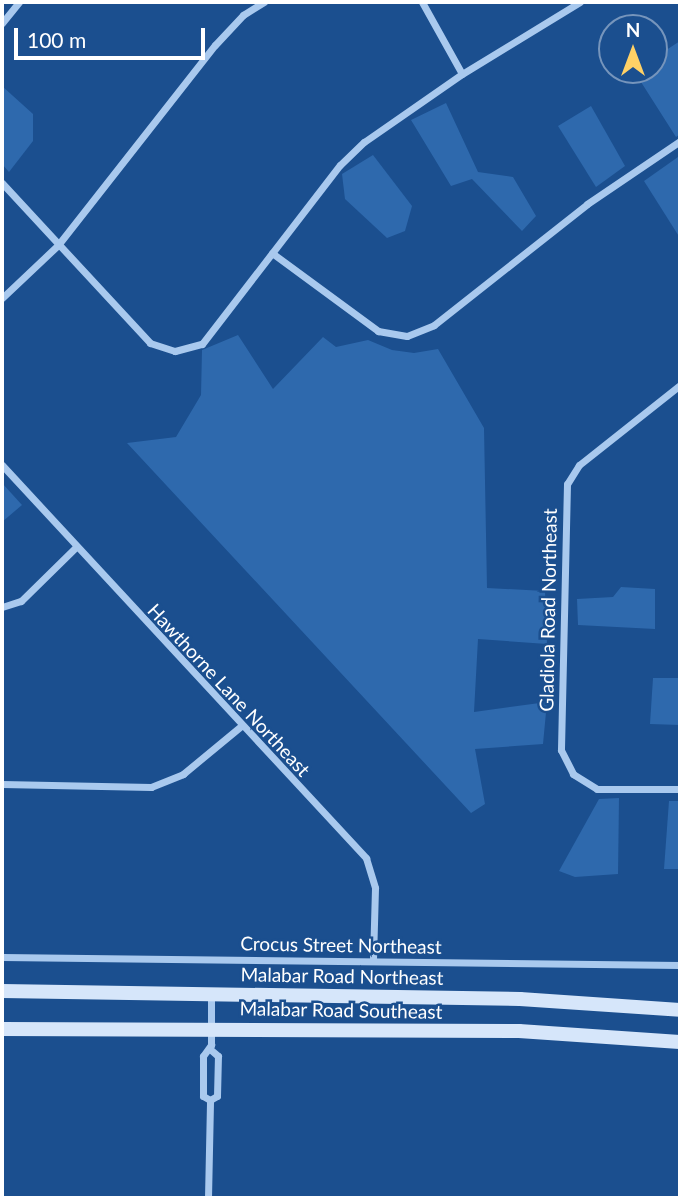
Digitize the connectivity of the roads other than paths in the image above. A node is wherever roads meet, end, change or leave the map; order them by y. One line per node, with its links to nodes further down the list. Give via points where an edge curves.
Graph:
1 (19, 2): 5 (street)
2 (264, 2): 9 (street, via 243,15 215,45)
3 (422, 2): 6 (street)
4 (580, 2): 6 (street)
5 (2, 23)
6 (462, 74): 10 (street, via 340,165)
7 (680, 141): 10 (street, via 587,204 434,325 407,336 378,331)
8 (2, 183): 9 (street)
9 (58, 245): 10 (street, via 149,343 175,351 202,344); 11 (street)
10 (272, 253)
11 (2, 298)
12 (680, 385): 18 (street, Gladiola Road Northeast, via 579,465 566,484 561,750 573,774 597,789)
13 (2, 466): 14 (street, Hawthorne Lane Northeast)
14 (75, 548): 15 (street, via 22,601); 16 (street, Hawthorne Lane Northeast)
15 (2, 607)
16 (241, 726): 17 (street, via 183,774 151,787); 20 (street, Hawthorne Lane Northeast, via 366,858 375,888)
17 (2, 784)
18 (680, 789)
19 (2, 957): 20 (street, Crocus Street Northeast)
20 (373, 960): 21 (street, Crocus Street Northeast)
21 (680, 965)
22 (2, 991): 23 (main road, Malabar Road Northeast)
23 (211, 993): 24 (main road, Malabar Road Northeast, via 520,999); 25 (street)
24 (680, 1010)
25 (211, 1028): 26 (main road, Malabar Road Southeast); 27 (main road, Malabar Road Southeast, via 519,1031); 28 (street)
26 (2, 1029)
27 (680, 1042)
28 (211, 1050): 29 (street, via 218,1056 217,1097); 29 (street, via 203,1056 203,1096)
29 (210, 1100): 30 (street)
30 (208, 1198)

